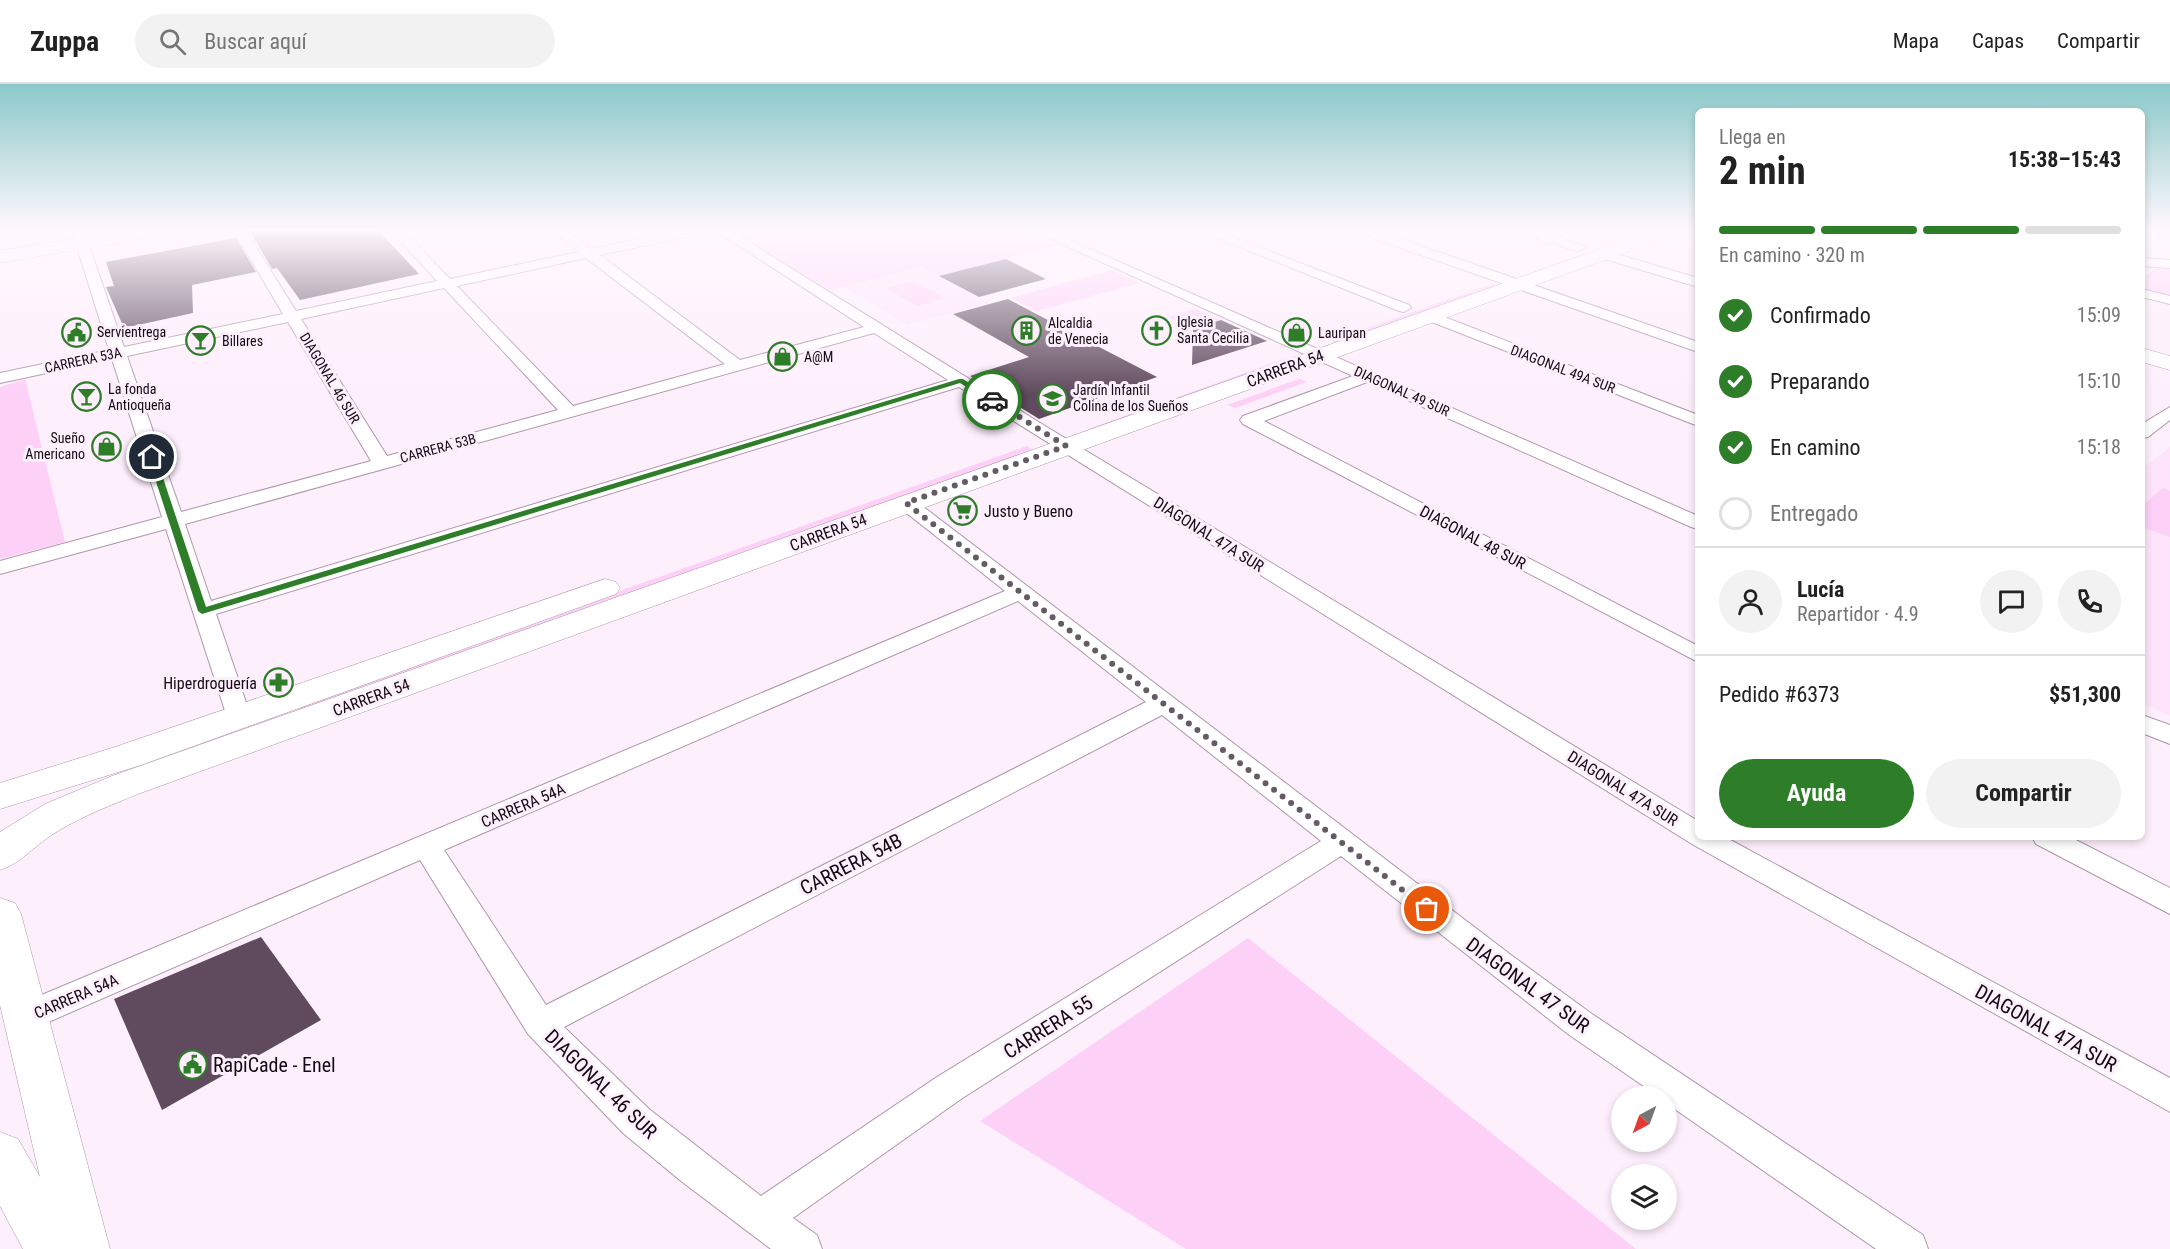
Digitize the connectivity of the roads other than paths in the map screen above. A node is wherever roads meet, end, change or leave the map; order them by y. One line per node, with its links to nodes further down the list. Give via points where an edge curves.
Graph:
1 (96, 285): 20 (street)
2 (273, 285): 15 (street, DIAGONAL 46 SUR)
3 (436, 285): 15 (street, CARRERA 53A)
4 (449, 285): 28 (street)
5 (631, 285): 24 (street)
6 (808, 285): 17 (street, DIAGONAL 47A SUR)
7 (1163, 285): 18 (street, DIAGONAL 49 SUR)
8 (1346, 285): 14 (street)
9 (1469, 285): 14 (main road)
10 (1515, 285): 16 (main road, CARRERA 54)
11 (1523, 285): 19 (street)
12 (2145, 294): 13 (street)
13 (2170, 300)
14 (1404, 308)
15 (292, 316): 20 (street, CARRERA 53A); 33 (street, DIAGONAL 46 SUR)
16 (1428, 316): 21 (main road, CARRERA 54); 30 (street, DIAGONAL 49A SUR)
17 (876, 328): 24 (street, CARRERA 53B); 27 (street, DIAGONAL 47A SUR)
18 (1298, 345): 21 (street, DIAGONAL 49 SUR); 32 (main road, CARRERA 54)
19 (1695, 346)
20 (118, 352): 26 (street, CARRERA 53A); 35 (street)
21 (1321, 355): 25 (street, DIAGONAL 49 SUR); 32 (main road, CARRERA 54)
22 (2145, 356): 23 (main road)
23 (2170, 363)
24 (737, 366): 28 (street, CARRERA 53B)
25 (1369, 376): 36 (street, DIAGONAL 49 SUR); 41 (street, DIAGONAL 48 SUR, via 1249,420)
26 (0, 378)
27 (961, 381): 32 (street, DIAGONAL 47A SUR); 40 (street)
28 (570, 411): 33 (street, CARRERA 53B)
29 (2170, 412): 31 (street)
30 (1695, 420)
31 (2145, 431)
32 (1055, 439): 34 (main road, CARRERA 54); 37 (main road, CARRERA 54); 47 (street, DIAGONAL 47A SUR)
33 (382, 463): 35 (street, CARRERA 53B)
34 (906, 503): 37 (main road, CARRERA 54); 39 (street, DIAGONAL 47 SUR)
35 (172, 520): 38 (street, CARRERA 53B); 40 (street)
36 (1695, 522)
37 (726, 557): 43 (main road, CARRERA 54); 52 (main road, CARRERA 54, via 76,805 42,822)
38 (0, 568)
39 (1020, 592): 42 (street, DIAGONAL 47 SUR); 51 (street, CARRERA 54A)
40 (202, 611): 43 (street)
41 (1695, 653)
42 (1163, 704): 50 (street, DIAGONAL 47 SUR); 56 (street, CARRERA 54B)
43 (238, 717): 46 (main road, CARRERA 54)
44 (2145, 724): 45 (street)
45 (2170, 735)
46 (0, 796)
47 (1695, 832)
48 (1707, 840): 57 (street, DIAGONAL 47A SUR)
49 (2052, 840): 53 (street)
50 (1341, 842): 59 (street, CARRERA 55, via 949,1088); 63 (street, DIAGONAL 47 SUR, via 1580,1024)
51 (426, 846): 55 (street, CARRERA 54A); 56 (street, DIAGONAL 46 SUR)
52 (0, 855)
53 (2170, 902)
54 (0, 914): 55 (main road)
55 (26, 1017): 61 (main road)
56 (540, 1024): 59 (street, DIAGONAL 46 SUR, via 636,1121)
57 (2170, 1096)
58 (0, 1156): 60 (main road)
59 (760, 1219): 62 (street, DIAGONAL 46 SUR)
60 (52, 1249)
61 (83, 1249)
62 (803, 1249)
63 (1909, 1249)

